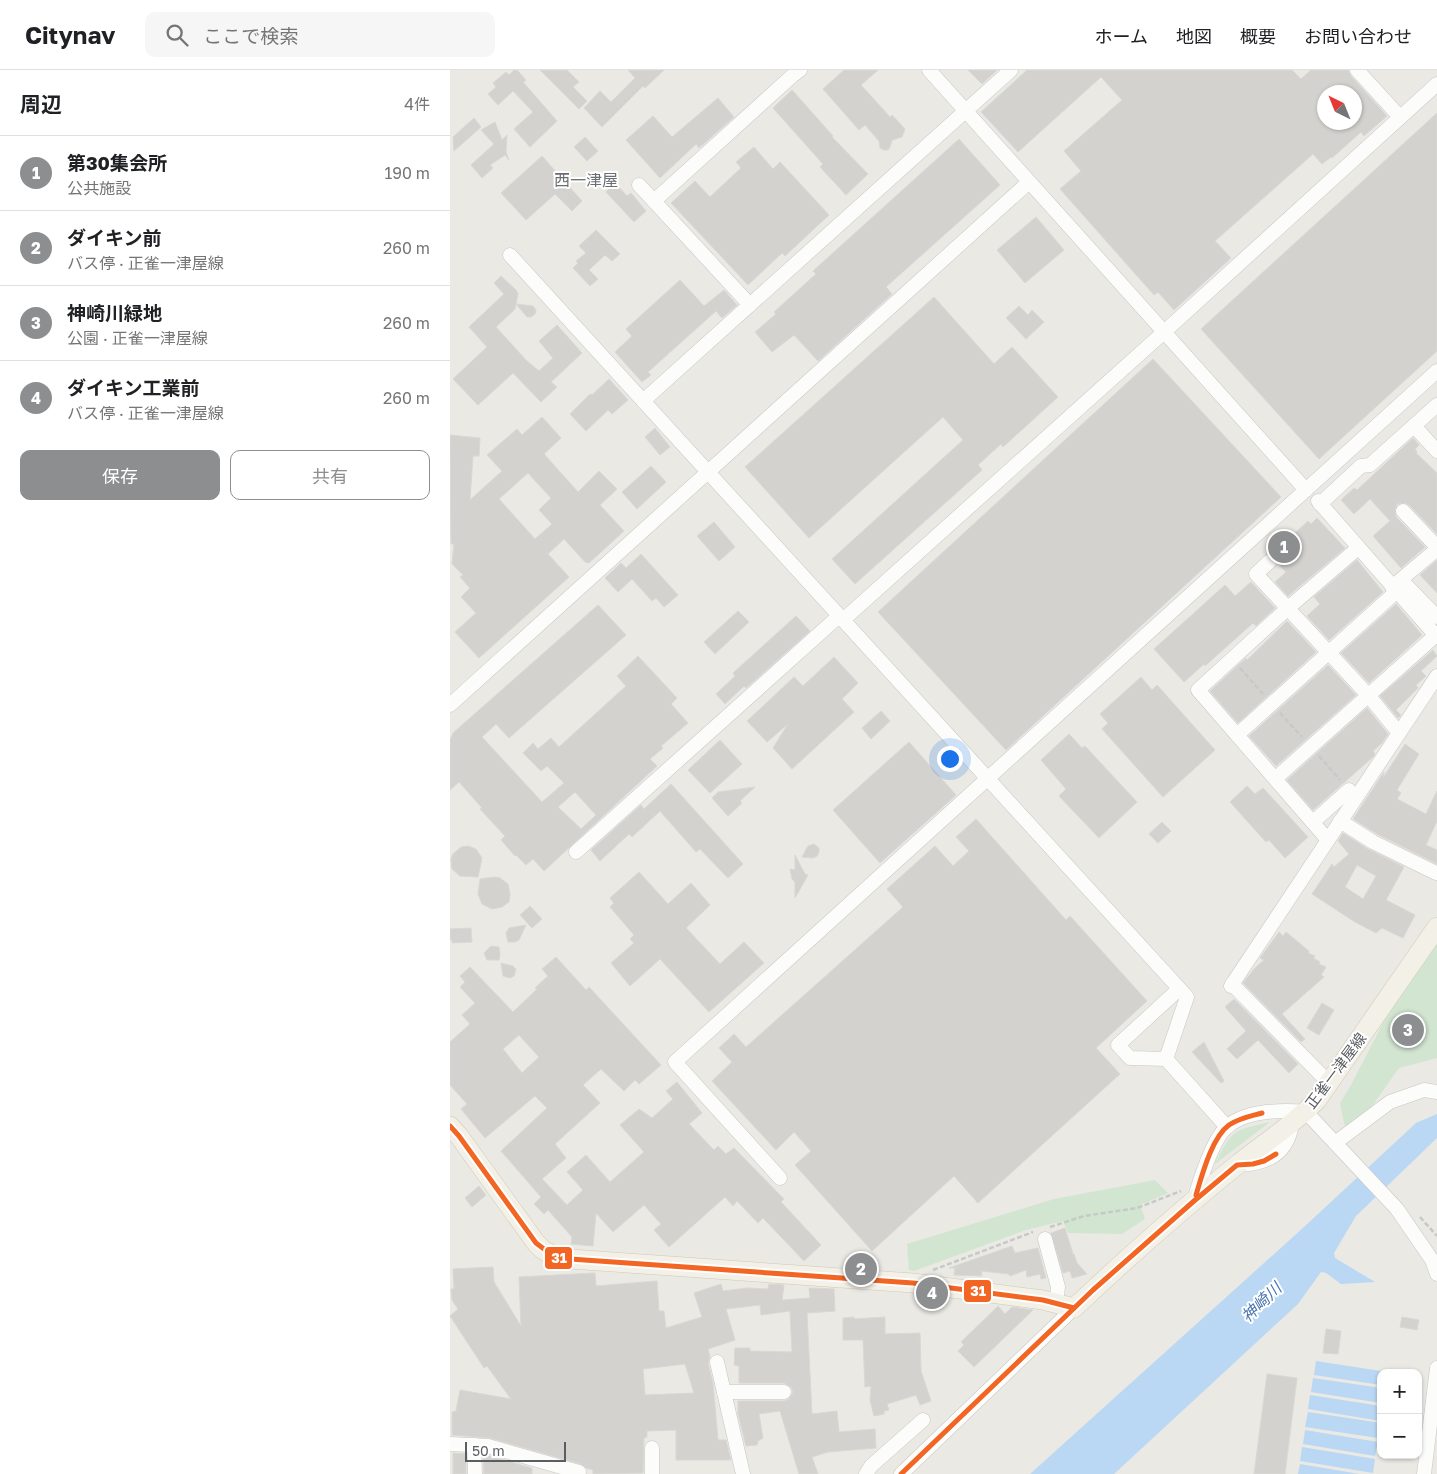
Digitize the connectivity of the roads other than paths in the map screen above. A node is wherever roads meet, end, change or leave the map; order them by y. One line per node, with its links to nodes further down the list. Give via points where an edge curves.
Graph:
1 (800, 70): 10 (street)
2 (929, 70): 6 (street)
3 (1011, 70): 6 (street)
4 (1357, 70): 7 (street)
5 (1437, 84): 7 (street)
6 (966, 111): 8 (street); 12 (street)
7 (1400, 117): 13 (street)
8 (1029, 182): 13 (street); 19 (street)
9 (639, 185): 10 (street)
10 (654, 200): 12 (street)
11 (510, 255): 15 (street)
12 (750, 305): 15 (street)
13 (1164, 332): 20 (street); 28 (street)
14 (1437, 371): 20 (street)
15 (643, 401): 19 (street)
16 (1437, 405): 17 (street)
17 (1414, 426): 18 (street); 22 (street, via 1370,465 1361,466 1319,503)
18 (1437, 451)
19 (708, 472): 28 (street); 33 (street)
20 (1306, 490): 37 (street)
21 (1403, 511): 23 (street)
22 (1358, 548): 25 (street); 26 (street)
23 (1437, 548): 25 (street)
24 (1270, 561): 26 (street, via 1256,574)
25 (1397, 586): 27 (street); 29 (street); 30 (street)
26 (1288, 608): 30 (street); 35 (street, via 1198,690)
27 (1437, 617)
28 (841, 618): 37 (street); 42 (street)
29 (1436, 636): 32 (street)
30 (1328, 652): 32 (street); 35 (street)
31 (1437, 676): 34 (street)
32 (1368, 695): 34 (street); 36 (street)
33 (450, 705)
34 (1399, 733): 39 (street)
35 (1237, 735): 36 (street)
36 (1276, 778): 40 (street)
37 (988, 779): 45 (street); 53 (street, via 675,1062)
38 (1349, 790): 40 (street)
39 (1340, 821): 41 (street); 43 (street)
40 (1313, 822): 41 (street)
41 (1328, 840): 47 (street, via 1231,985)
42 (576, 852)
43 (1436, 873)
44 (1437, 928): 47 (main road, 正雀一津屋線)
45 (1179, 989): 46 (street, via 1187,997); 46 (street, via 1118,1045 1130,1058)
46 (1166, 1059): 51 (street)
47 (1329, 1083): 49 (main road, 正雀一津屋線)
48 (1437, 1092): 52 (street, via 1424,1090 1390,1102)
49 (1299, 1117): 51 (street, via 1282,1110 1238,1120); 52 (street); 54 (main road, 正雀一津屋線)
50 (450, 1126): 57 (main road, via 536,1243 556,1258 913,1283)
51 (1226, 1127): 54 (street, via 1201,1176)
52 (1335, 1143): 56 (street, via 1397,1208 1432,1260)
53 (780, 1178)
54 (1194, 1201): 58 (main road, 正雀一津屋線)
55 (1045, 1239): 57 (street, via 1058,1287)
56 (1437, 1274)
57 (1056, 1304): 58 (main road)
58 (1074, 1308): 73 (street)
59 (717, 1362): 61 (street)
60 (1437, 1368): 74 (street)
61 (724, 1392): 62 (street); 71 (street)
62 (784, 1392)
63 (923, 1420): 72 (street)
64 (450, 1444): 65 (street)
65 (474, 1445): 67 (street, via 488,1446); 69 (street)
66 (652, 1448): 70 (street)
67 (541, 1468): 68 (street)
68 (579, 1472)
69 (475, 1474)
70 (652, 1474)
71 (743, 1474)
72 (866, 1474)
73 (901, 1474)
74 (1424, 1474)

